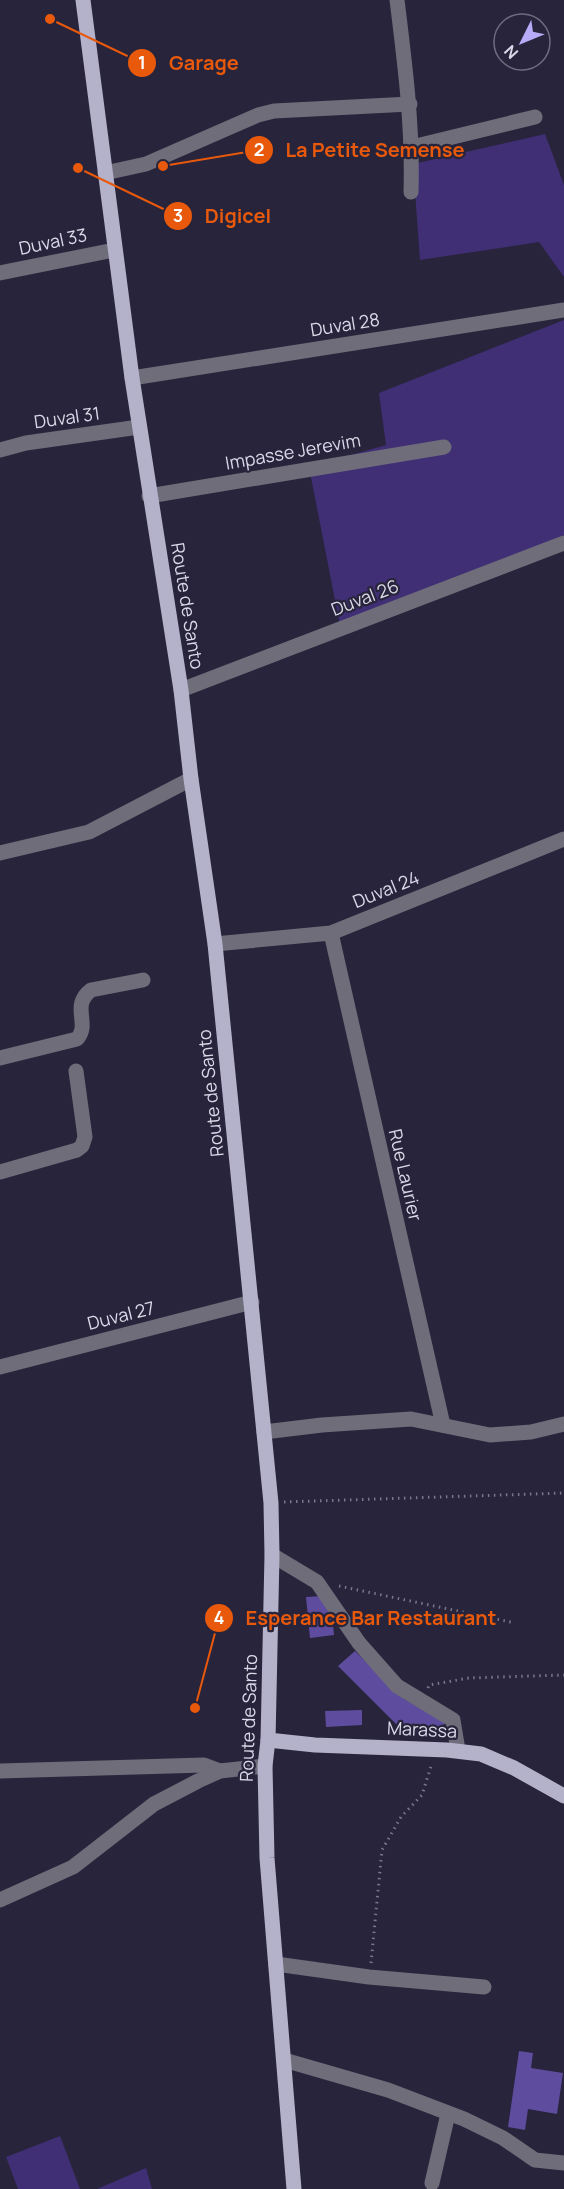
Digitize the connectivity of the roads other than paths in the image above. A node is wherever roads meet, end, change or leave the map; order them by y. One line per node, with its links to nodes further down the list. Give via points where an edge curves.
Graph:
1 (83, 0): 6 (main road, Route de Santo)
2 (397, 0): 3 (street)
3 (410, 104): 5 (street); 6 (street, via 274,111 146,164)
4 (535, 117): 5 (street)
5 (412, 147): 7 (street)
6 (105, 173): 8 (main road, Route de Santo)
7 (411, 192)
8 (114, 250): 9 (street, Duval 33); 11 (main road, Route de Santo)
9 (0, 273)
10 (564, 310): 11 (street, Duval 28)
11 (132, 378): 12 (main road, Route de Santo)
12 (139, 427): 14 (street, Duval 31); 15 (main road, Route de Santo)
13 (444, 447): 15 (street, Impasse Jerevim)
14 (0, 450)
15 (149, 496): 17 (main road, Route de Santo)
16 (564, 543): 17 (street, Duval 26)
17 (181, 690): 18 (main road, Route de Santo)
18 (191, 779): 20 (street, via 89,832); 22 (main road, Route de Santo)
19 (564, 839): 21 (street, Duval 24)
20 (0, 854)
21 (331, 933): 22 (street, Duval 24); 29 (street, Rue Laurier)
22 (216, 944): 27 (main road, Route de Santo)
23 (143, 980): 24 (street, via 91,990 85,995 81,1001 82,1031 77,1039)
24 (0, 1058)
25 (76, 1071): 26 (street, via 85,1137 82,1146)
26 (0, 1172)
27 (252, 1302): 28 (street, Duval 27); 31 (main road, Route de Santo)
28 (0, 1367)
29 (443, 1425): 30 (street, via 490,1435); 31 (street, via 411,1419)
30 (564, 1425)
31 (264, 1432): 32 (main road, Route de Santo)
32 (272, 1555): 33 (main road, Route de Santo); 34 (street, via 317,1582 359,1643 397,1686 453,1720)
33 (268, 1740): 34 (main road, Marassa); 35 (main road, Route de Santo)
34 (458, 1750): 38 (main road, Marassa, via 481,1754 514,1768)
35 (265, 1766): 37 (street); 40 (main road, Route de Santo, via 267,1858)
36 (0, 1771): 37 (street, via 204,1765)
37 (220, 1771): 39 (street, via 154,1804 73,1867)
38 (564, 1796)
39 (0, 1900)
40 (276, 1964): 41 (street); 42 (main road, Route de Santo)
41 (484, 1988)
42 (284, 2060): 43 (street, via 388,2090); 46 (main road, Route de Santo)
43 (448, 2114): 44 (street, via 502,2138 535,2160); 45 (street)
44 (564, 2163)
45 (432, 2183)
46 (294, 2189)

